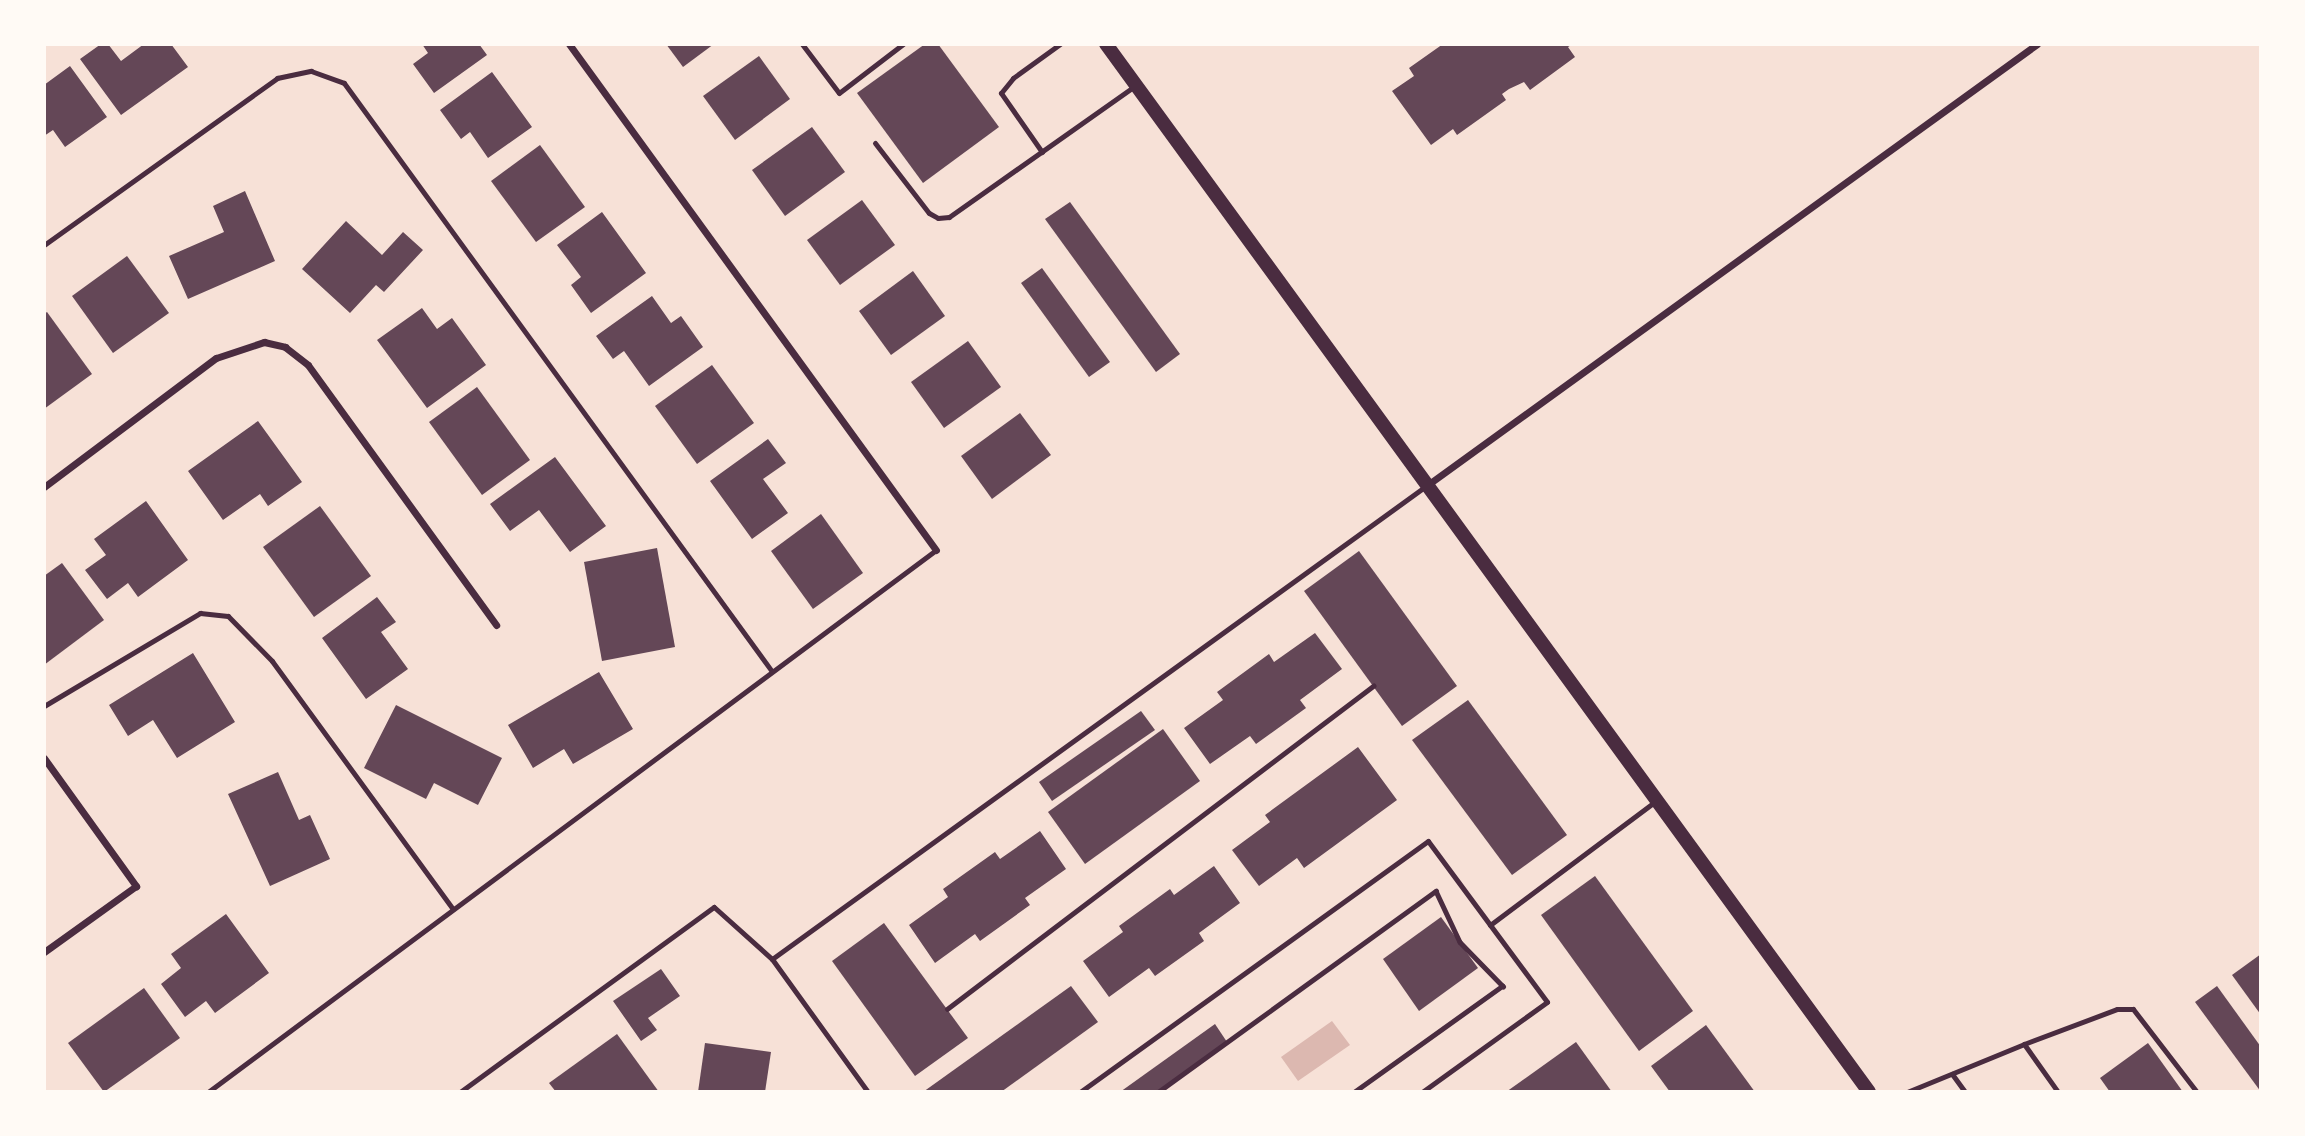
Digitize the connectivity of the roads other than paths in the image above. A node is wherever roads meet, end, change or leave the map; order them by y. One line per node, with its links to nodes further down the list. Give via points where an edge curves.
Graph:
1 (569, 44): 13 (street)
2 (802, 44): 3 (lane, via 839,93)
3 (903, 44)
4 (1060, 44): 9 (lane, via 1013,78 1001,93)
5 (1106, 44): 7 (main road)
6 (2037, 44): 11 (street)
7 (1136, 85): 9 (lane); 11 (main road)
8 (875, 144): 9 (lane, via 915,197 938,218 959,210)
9 (1042, 152)
10 (44, 245): 15 (lane, via 277,78 312,71 344,83)
11 (1426, 486): 18 (main road); 22 (lane)
12 (44, 487): 14 (street, via 216,358 264,342 285,347 308,365)
13 (936, 550): 15 (lane)
14 (496, 625)
15 (771, 670): 19 (lane)
16 (44, 706): 19 (lane, via 200,614 228,616 272,661)
17 (44, 758): 21 (street, via 136,886)
18 (1656, 801): 20 (lane); 30 (main road)
19 (453, 909): 25 (lane)
20 (1490, 925): 28 (lane, via 1428,841); 29 (lane, via 1547,1002)
21 (44, 952)
22 (772, 959): 26 (lane, via 714,907); 27 (lane)
23 (2024, 1044): 24 (lane); 33 (lane); 34 (lane, via 2117,1009 2133,1009)
24 (1952, 1074): 31 (lane); 32 (lane)
25 (208, 1092)
26 (460, 1092)
27 (868, 1092)
28 (1080, 1092)
29 (1422, 1092)
30 (1869, 1092)
31 (1907, 1092)
32 (1965, 1092)
33 (2057, 1092)
34 (2197, 1092)

